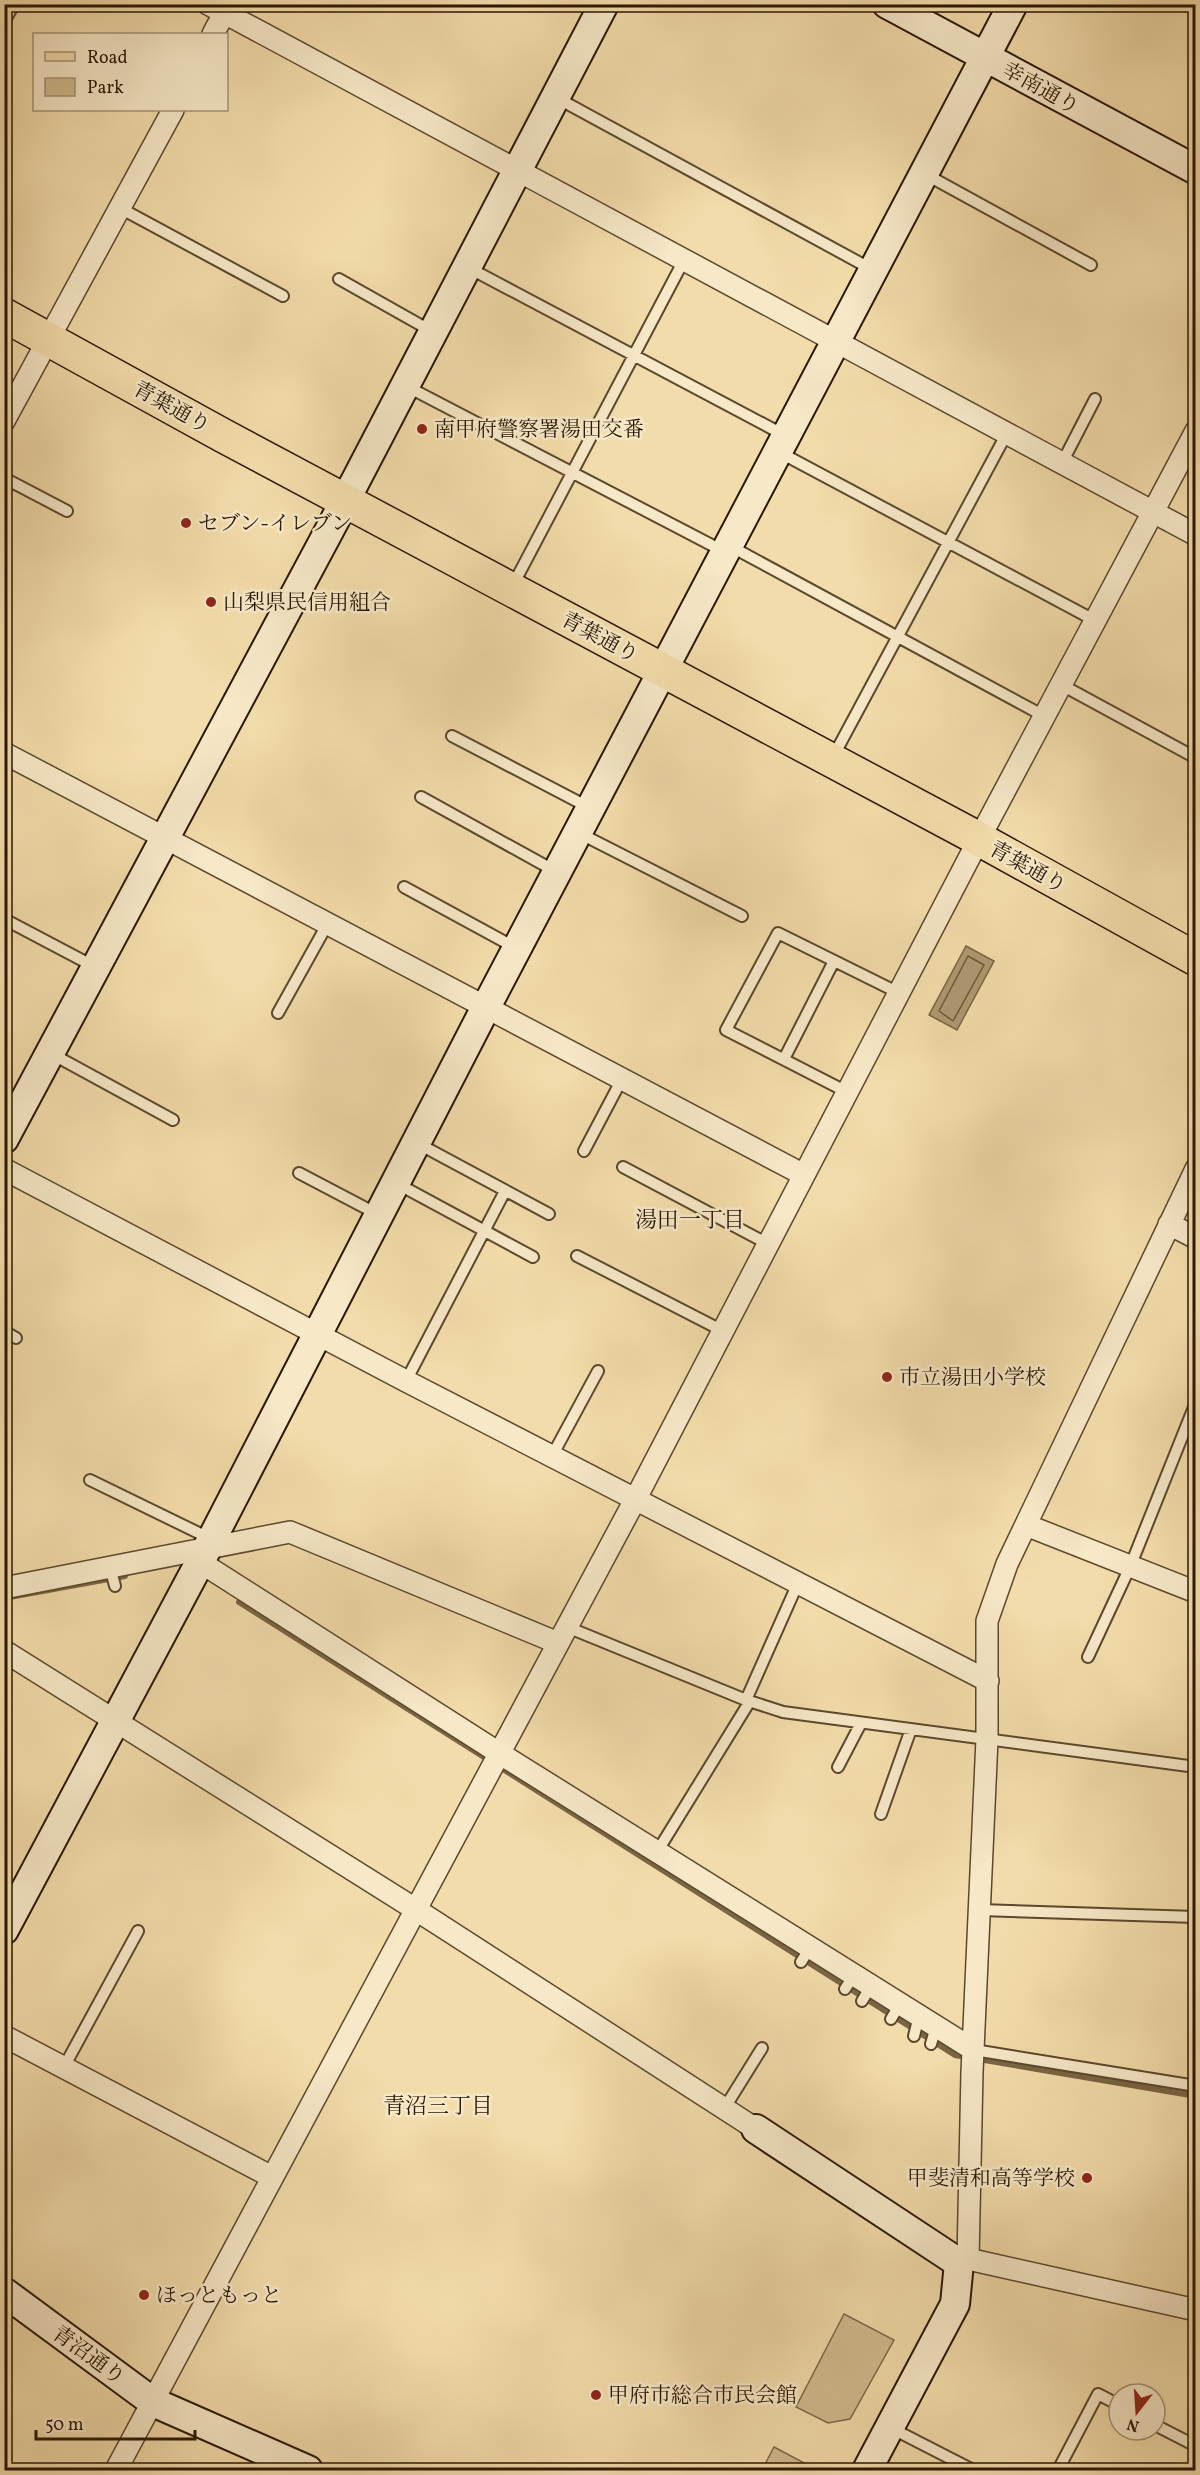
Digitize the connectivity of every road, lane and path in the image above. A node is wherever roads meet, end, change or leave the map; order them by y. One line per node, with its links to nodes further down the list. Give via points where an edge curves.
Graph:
1 (14, 4): 6 (lane)
2 (887, 4): 8 (street, 幸南通り)
3 (1013, 4): 8 (street)
4 (600, 6): 9 (street)
5 (221, 7): 7 (street); 12 (street)
6 (4, 22)
7 (213, 33)
8 (985, 57): 11 (street, 幸南通り); 13 (street)
9 (556, 97): 12 (street); 18 (lane)
10 (172, 111): 14 (street)
11 (1196, 170)
12 (518, 171): 15 (street); 17 (street)
13 (924, 174): 16 (lane); 18 (street)
14 (120, 208): 20 (lane); 23 (street)
15 (684, 260): 24 (street); 25 (lane)
16 (1090, 265)
17 (468, 267): 22 (street); 25 (lane)
18 (873, 270): 24 (street)
19 (339, 279): 22 (lane)
20 (283, 297)
21 (4, 315): 23 (main road, 青葉通り)
22 (434, 332): 26 (street)
23 (49, 339): 28 (street); 35 (main road, 青葉通り)
24 (835, 341): 30 (street); 31 (street)
25 (634, 355): 31 (lane); 33 (lane)
26 (405, 386): 33 (lane); 35 (street)
27 (1095, 399): 32 (lane)
28 (4, 421)
29 (1196, 431): 36 (street)
30 (1007, 434): 32 (street); 39 (lane)
31 (783, 444): 39 (lane); 40 (street)
32 (1062, 463): 36 (street)
33 (572, 473): 40 (lane); 41 (lane)
34 (4, 478): 37 (lane)
35 (345, 501): 41 (main road, 青葉通り); 53 (street)
36 (1152, 511): 38 (street); 42 (street)
37 (67, 512)
38 (1196, 535)
39 (948, 542): 42 (lane); 43 (lane)
40 (727, 549): 43 (lane); 44 (street)
41 (511, 589): 44 (main road, 青葉通り)
42 (1094, 620): 45 (street)
43 (898, 637): 46 (lane); 50 (lane)
44 (664, 671): 50 (main road, 青葉通り); 52 (street)
45 (1060, 684): 46 (street); 49 (lane)
46 (1044, 716): 54 (street)
47 (452, 736): 52 (lane)
48 (4, 753): 53 (street)
49 (1196, 758)
50 (831, 760): 54 (main road, 青葉通り)
51 (421, 797): 55 (lane)
52 (583, 820): 55 (street); 57 (lane)
53 (164, 836): 59 (street); 63 (street)
54 (979, 839): 61 (main road, 青葉通り); 64 (street)
55 (556, 872): 60 (street)
56 (404, 887): 60 (lane)
57 (742, 916)
58 (4, 919): 63 (lane)
59 (328, 923): 65 (street); 66 (lane)
60 (516, 948): 65 (street)
61 (1196, 959)
62 (834, 961): 64 (lane); 68 (lane); 68 (lane, via 778,933 726,1030)
63 (95, 967): 67 (street)
64 (899, 993): 70 (street)
65 (486, 1006): 69 (street); 73 (street)
66 (278, 1013)
67 (50, 1053): 71 (lane); 72 (street)
68 (784, 1059): 70 (lane)
69 (622, 1079): 74 (lane); 79 (street)
70 (847, 1092): 79 (street)
71 (173, 1120)
72 (4, 1139)
73 (416, 1143): 80 (street); 81 (lane)
74 (584, 1151)
75 (623, 1167): 87 (lane)
76 (4, 1169): 92 (street)
77 (1196, 1169): 84 (street)
78 (299, 1173): 83 (lane)
79 (804, 1175): 87 (street)
80 (395, 1183): 83 (street); 85 (lane)
81 (505, 1191): 82 (lane); 85 (lane)
82 (549, 1214)
83 (379, 1215): 92 (street)
84 (1169, 1224): 86 (street); 100 (street)
85 (484, 1231): 89 (lane); 95 (lane)
86 (1196, 1238)
87 (768, 1244): 91 (street)
88 (576, 1256): 91 (lane)
89 (533, 1257)
90 (4, 1331): 93 (lane)
91 (723, 1331): 99 (street)
92 (318, 1333): 95 (street); 101 (street)
93 (16, 1338)
94 (598, 1371): 97 (lane)
95 (406, 1381): 97 (street)
96 (1196, 1402): 102 (lane)
97 (552, 1456): 99 (street)
98 (90, 1480): 101 (lane)
99 (636, 1498): 103 (street); 106 (street)
100 (1026, 1525): 102 (street); 109 (street, via 987,1621)
101 (206, 1550): 104 (street, via 112,1575 46,1587); 106 (street, via 290,1532); 111 (street); 115 (street)
102 (1130, 1567): 105 (street); 108 (lane)
103 (798, 1582): 109 (street); 110 (lane)
104 (4, 1588)
105 (1196, 1592)
106 (562, 1635): 110 (lane); 115 (street)
107 (4, 1651): 111 (street)
108 (1088, 1656)
109 (988, 1682): 114 (street)
110 (748, 1701): 112 (lane, via 783,1712); 119 (lane)
111 (116, 1721): 120 (street); 123 (street)
112 (861, 1723): 113 (lane); 116 (lane)
113 (911, 1729): 114 (lane); 118 (lane)
114 (987, 1739): 117 (lane); 121 (street)
115 (496, 1759): 119 (street, via 588,1817); 120 (street)
116 (838, 1767)
117 (1196, 1767)
118 (881, 1814)
119 (657, 1852): 127 (street, via 738,1912)
120 (415, 1909): 130 (street); 132 (street)
121 (980, 1910): 122 (lane); 127 (street)
122 (1196, 1917)
123 (4, 1930)
124 (138, 1931): 128 (lane)
125 (4, 2036): 128 (street)
126 (762, 2048): 130 (lane)
127 (973, 2058): 129 (lane); 133 (street)
128 (64, 2067): 132 (street)
129 (1196, 2086)
130 (724, 2109): 131 (street)
131 (756, 2130): 133 (street)
132 (272, 2177): 137 (street)
133 (964, 2261): 135 (street); 138 (street, via 955,2304)
134 (4, 2292): 137 (street, 青沼通り)
135 (1196, 2310)
136 (1107, 2399): 145 (lane, via 1098,2394)
137 (153, 2402): 141 (street); 142 (street, 青沼通り)
138 (890, 2428): 143 (street); 144 (lane)
139 (1167, 2431): 140 (lane)
140 (1196, 2446)
141 (116, 2470)
142 (308, 2470)
143 (867, 2470)
144 (973, 2470)
145 (1058, 2470)

